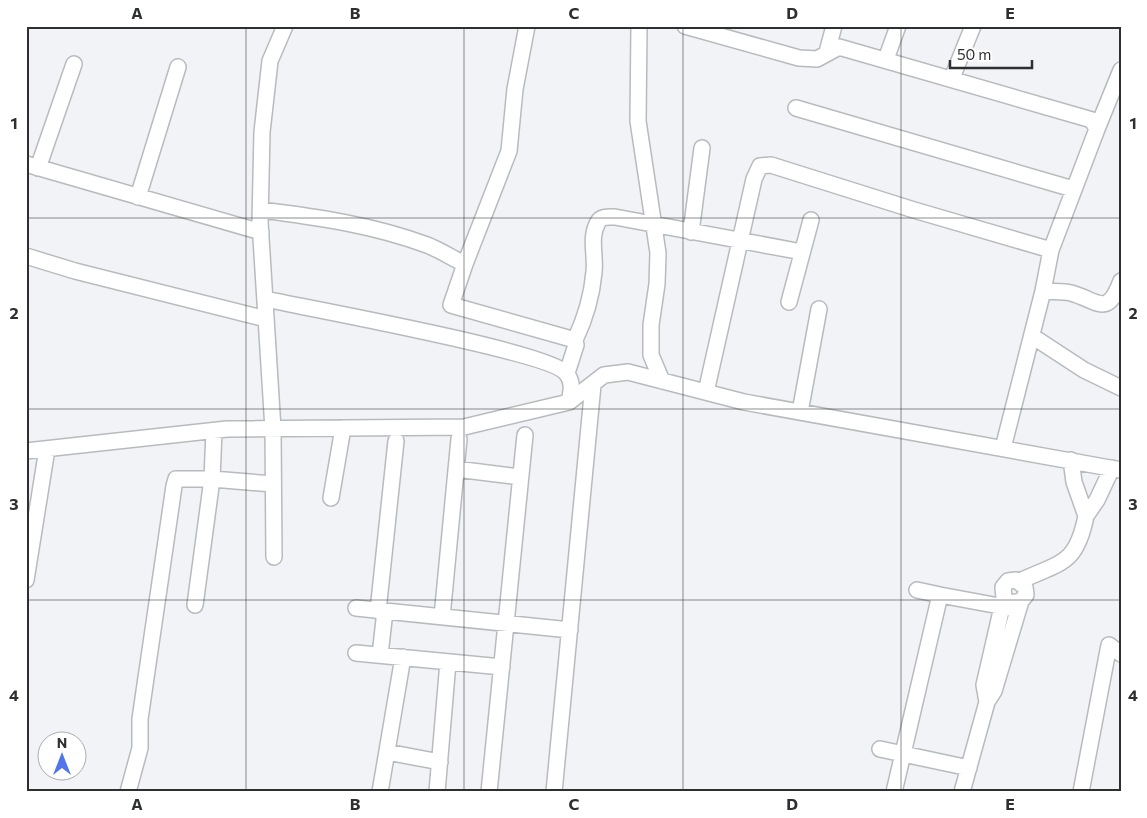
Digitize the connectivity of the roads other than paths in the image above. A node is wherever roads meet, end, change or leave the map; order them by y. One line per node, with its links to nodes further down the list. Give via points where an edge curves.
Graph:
1 (285, 26): 20 (street, via 270,61 262,132)
2 (527, 26): 29 (street, via 515,89 509,151)
3 (639, 26): 22 (street, via 638,121)
4 (685, 26): 8 (street, via 798,58 817,59)
5 (834, 26): 8 (street)
6 (898, 26): 9 (street)
7 (973, 26): 13 (street)
8 (828, 52): 9 (street, via 839,47)
9 (886, 59): 13 (street)
10 (74, 64): 17 (street)
11 (178, 67): 19 (street)
12 (1121, 70): 15 (street)
13 (952, 78): 15 (street, via 1082,115 1092,120)
14 (796, 108): 18 (street)
15 (1097, 129): 18 (street)
16 (702, 148): 24 (street)
17 (32, 166): 19 (street)
18 (1073, 189): 26 (street)
19 (138, 197): 23 (street)
20 (261, 210): 23 (street); 29 (street, via 375,229 428,245)
21 (810, 220): 27 (street)
22 (653, 224): 24 (street); 37 (street, via 615,217 604,217 598,221 592,243 594,272 589,300); 39 (street, via 658,253 658,284 651,325 651,355)
23 (261, 232): 32 (street)
24 (691, 232): 25 (street)
25 (739, 242): 26 (street, via 754,179 760,166 771,165); 27 (street); 42 (street)
26 (1051, 250): 31 (street)
27 (802, 252): 33 (street)
28 (26, 256): 35 (street)
29 (465, 264): 37 (street, via 451,305)
30 (1121, 281): 31 (street, via 1110,303 1104,305 1069,293)
31 (1044, 291): 36 (street)
32 (265, 299): 35 (street); 38 (street, via 496,349 556,365)
33 (788, 302)
34 (819, 309): 44 (street)
35 (266, 319): 46 (street)
36 (1032, 336): 41 (street, via 1084,370); 51 (street)
37 (575, 340): 38 (street)
38 (567, 373): 43 (street, via 572,386)
39 (662, 381): 40 (street, via 628,372 604,375); 42 (street)
40 (593, 385): 43 (street); 74 (street)
41 (1121, 388)
42 (706, 392): 44 (street)
43 (569, 402): 45 (street, via 464,427)
44 (800, 412): 51 (street)
45 (342, 428): 46 (street); 60 (street)
46 (273, 429): 47 (street); 59 (street)
47 (214, 431): 52 (street); 58 (street)
48 (525, 435): 57 (street)
49 (459, 439): 55 (street)
50 (396, 441): 71 (street)
51 (1003, 448): 54 (street)
52 (47, 449): 53 (street); 63 (street)
53 (26, 451)
54 (1071, 460): 56 (street); 61 (street, via 1074,482)
55 (456, 469): 57 (street); 72 (street)
56 (1116, 469): 61 (street)
57 (520, 477): 73 (street)
58 (212, 479): 59 (street); 68 (street); 87 (street, via 185,478 176,480 174,486 140,719 140,748)
59 (273, 484): 62 (street)
60 (331, 498)
61 (1086, 516): 64 (street, via 1083,535 1074,552 1060,565)
62 (274, 557)
63 (26, 580)
64 (1020, 581): 67 (street, via 1012,580 1005,584); 69 (street, via 1026,591)
65 (917, 590): 66 (street)
66 (940, 595): 67 (street); 84 (street)
67 (1003, 602): 69 (street); 81 (street, via 984,685)
68 (195, 605)
69 (1020, 606): 81 (street, via 994,692)
70 (356, 608): 71 (street)
71 (382, 611): 72 (street); 77 (street)
72 (442, 617): 73 (street)
73 (506, 624): 74 (street); 80 (street)
74 (570, 630): 91 (street)
75 (356, 653): 77 (street)
76 (1121, 654): 94 (street, via 1109,646)
77 (380, 655): 78 (street)
78 (403, 657): 79 (street); 83 (street)
79 (448, 662): 80 (street); 85 (street)
80 (502, 667): 90 (street)
81 (986, 702): 86 (street)
82 (880, 748): 84 (street)
83 (387, 752): 85 (street); 88 (street)
84 (902, 754): 86 (street); 92 (street)
85 (440, 762): 89 (street)
86 (969, 768): 93 (street)
87 (128, 792)
88 (380, 792)
89 (437, 792)
90 (489, 792)
91 (554, 792)
92 (894, 792)
93 (962, 792)
94 (1081, 792)

